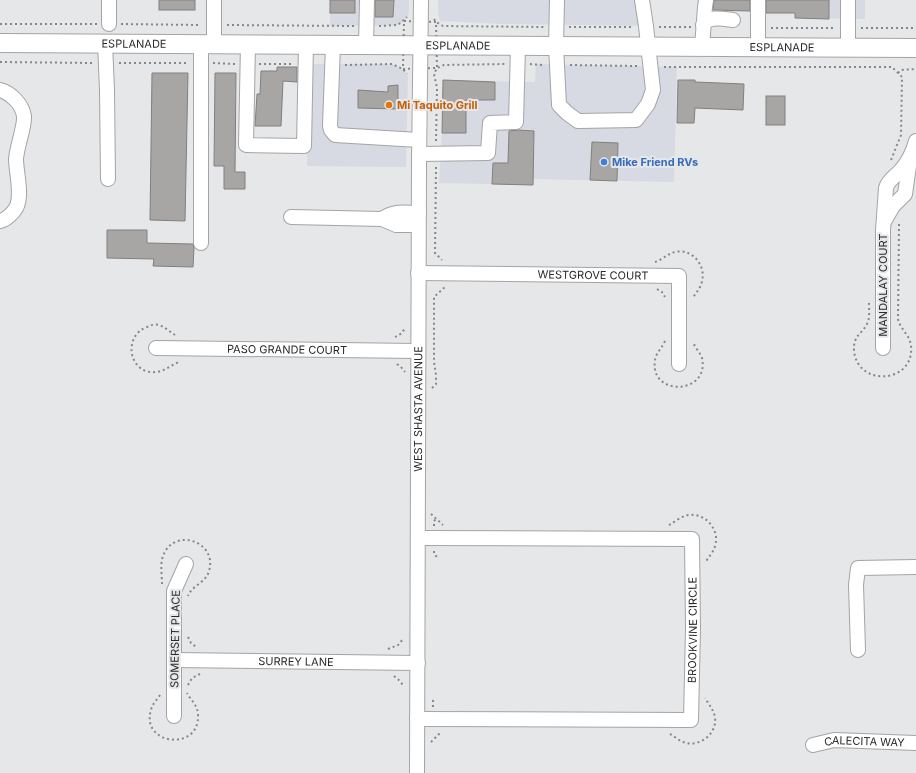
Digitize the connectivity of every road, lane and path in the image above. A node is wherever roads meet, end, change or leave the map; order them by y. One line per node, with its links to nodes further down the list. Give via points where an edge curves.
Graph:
1 (109, 0): 12 (street)
2 (214, 0): 20 (street)
3 (367, 0): 24 (street)
4 (421, 0): 25 (street, WEST SHASTA AVENUE)
5 (557, 0): 14 (street)
6 (642, 0): 28 (street)
7 (706, 0): 13 (street)
8 (758, 0): 30 (street)
9 (848, 0): 31 (street)
10 (434, 17): 14 (path, via 436,22 443,26)
11 (733, 20): 13 (street, via 709,19)
12 (109, 24)
13 (703, 25): 29 (street)
14 (556, 27): 15 (path); 27 (street)
15 (577, 27)
16 (863, 28): 17 (path)
17 (916, 28)
18 (0, 43): 19 (main road, ESPLANADE)
19 (105, 43): 20 (main road, ESPLANADE); 34 (street)
20 (208, 44): 21 (main road, ESPLANADE); 35 (street)
21 (248, 44): 22 (main road, ESPLANADE); 36 (street)
22 (306, 44): 23 (main road, ESPLANADE); 37 (street)
23 (333, 44): 24 (main road, ESPLANADE); 38 (street)
24 (366, 45): 25 (main road, ESPLANADE)
25 (420, 45): 26 (main road, ESPLANADE); 47 (street, WEST SHASTA AVENUE)
26 (518, 46): 27 (main road, ESPLANADE); 39 (street)
27 (556, 46): 28 (main road, ESPLANADE); 40 (street)
28 (649, 47): 29 (main road, ESPLANADE); 41 (street)
29 (702, 47): 30 (main road, ESPLANADE)
30 (758, 47): 31 (main road, ESPLANADE)
31 (848, 48): 32 (main road, ESPLANADE)
32 (916, 48)
33 (0, 62): 34 (path)
34 (106, 63): 35 (path); 51 (street)
35 (201, 63): 36 (path); 59 (street)
36 (248, 64): 37 (path); 37 (street, via 246,145 304,146)
37 (305, 64)
38 (332, 64): 44 (path, via 392,64 403,68); 47 (street, via 330,126 335,135)
39 (518, 64): 40 (path); 48 (street, via 516,122 490,123 488,153); 48 (path, via 444,65 437,68 434,74 437,88)
40 (557, 65): 41 (path); 41 (street, via 559,105 578,121 636,120 648,104 653,90)
41 (651, 66): 43 (path, via 892,67)
42 (916, 70): 43 (path, via 901,70)
43 (898, 73): 50 (path, via 902,77 902,130)
44 (408, 77)
45 (0, 90): 56 (street, via 14,98 24,116 16,159 19,199 13,212)
46 (916, 141): 49 (street)
47 (419, 147): 48 (street); 55 (street, WEST SHASTA AVENUE)
48 (436, 154): 60 (path, via 435,253)
49 (910, 157): 52 (street); 53 (street)
50 (891, 160)
51 (108, 179)
52 (888, 185): 53 (street, via 887,194 892,198 896,200); 58 (street, MANDALAY COURT)
53 (904, 194): 58 (street, MANDALAY COURT, via 890,210)
54 (291, 217): 55 (street, via 382,219 396,225)
55 (418, 219): 62 (street, WEST SHASTA AVENUE)
56 (0, 221)
57 (899, 221): 65 (path, via 898,319 908,336 911,351 910,358 903,368 890,376 879,377 870,374 855,356 857,337 868,321)
58 (884, 222): 74 (street, MANDALAY COURT)
59 (201, 244)
60 (444, 262)
61 (652, 263): 67 (path, via 675,252 688,253 695,257 702,268 703,278)
62 (418, 273): 75 (street, WEST SHASTA AVENUE); 78 (street, WESTGROVE COURT, via 679,276)
63 (450, 287): 80 (path, via 444,287 434,297 436,384)
64 (652, 288): 66 (path, via 662,292)
65 (869, 296)
66 (666, 300)
67 (692, 300)
68 (406, 326): 70 (path, via 399,335)
69 (178, 336): 76 (path, via 155,325 137,334 131,349 136,364 150,372 164,370)
70 (389, 338)
71 (666, 338): 72 (path, via 654,361 657,375 663,382 679,388 693,383 702,370 701,356)
72 (692, 338)
73 (156, 348): 75 (street, PASO GRANDE COURT)
74 (883, 348)
75 (418, 351): 84 (street, WEST SHASTA AVENUE)
76 (182, 362)
77 (392, 363): 79 (path, via 401,367)
78 (679, 364)
79 (406, 376)
80 (432, 388)
81 (430, 513): 82 (path, via 442,525)
82 (450, 525)
83 (669, 525): 88 (path, via 689,515 709,522 716,540 714,550)
84 (418, 538): 98 (street, WEST SHASTA AVENUE); 109 (street, BROOKVINE CIRCLE, via 692,539 693,628 691,720)
85 (440, 554): 86 (path)
86 (434, 560)
87 (186, 564): 97 (street, SOMERSET PLACE, via 174,591)
88 (705, 566)
89 (916, 567): 96 (street, via 858,568)
90 (162, 589): 91 (path, via 162,560 166,551 179,540 197,543 207,552 210,566 207,576 191,590)
91 (187, 600)
92 (187, 633): 94 (path, via 191,643)
93 (405, 634): 95 (path, via 398,645)
94 (201, 648)
95 (385, 649)
96 (858, 650)
97 (174, 660): 98 (street, SURREY LANE); 108 (street, SOMERSET PLACE)
98 (418, 663): 109 (street, WEST SHASTA AVENUE)
99 (203, 674): 101 (path, via 192,678)
100 (392, 676): 102 (path, via 402,682)
101 (187, 687)
102 (404, 688)
103 (187, 691): 104 (path, via 197,709 196,726 184,738 173,741 158,736 151,725 151,709)
104 (161, 692)
105 (704, 693): 111 (path, via 715,717 709,735 696,743 688,743)
106 (432, 695): 107 (path)
107 (438, 702)
108 (174, 716)
109 (417, 719): 115 (street, WEST SHASTA AVENUE)
110 (442, 731): 113 (path)
111 (666, 732)
112 (916, 743): 114 (street, CALECITA WAY, via 834,740)
113 (429, 744)
114 (814, 745)
115 (416, 773)

